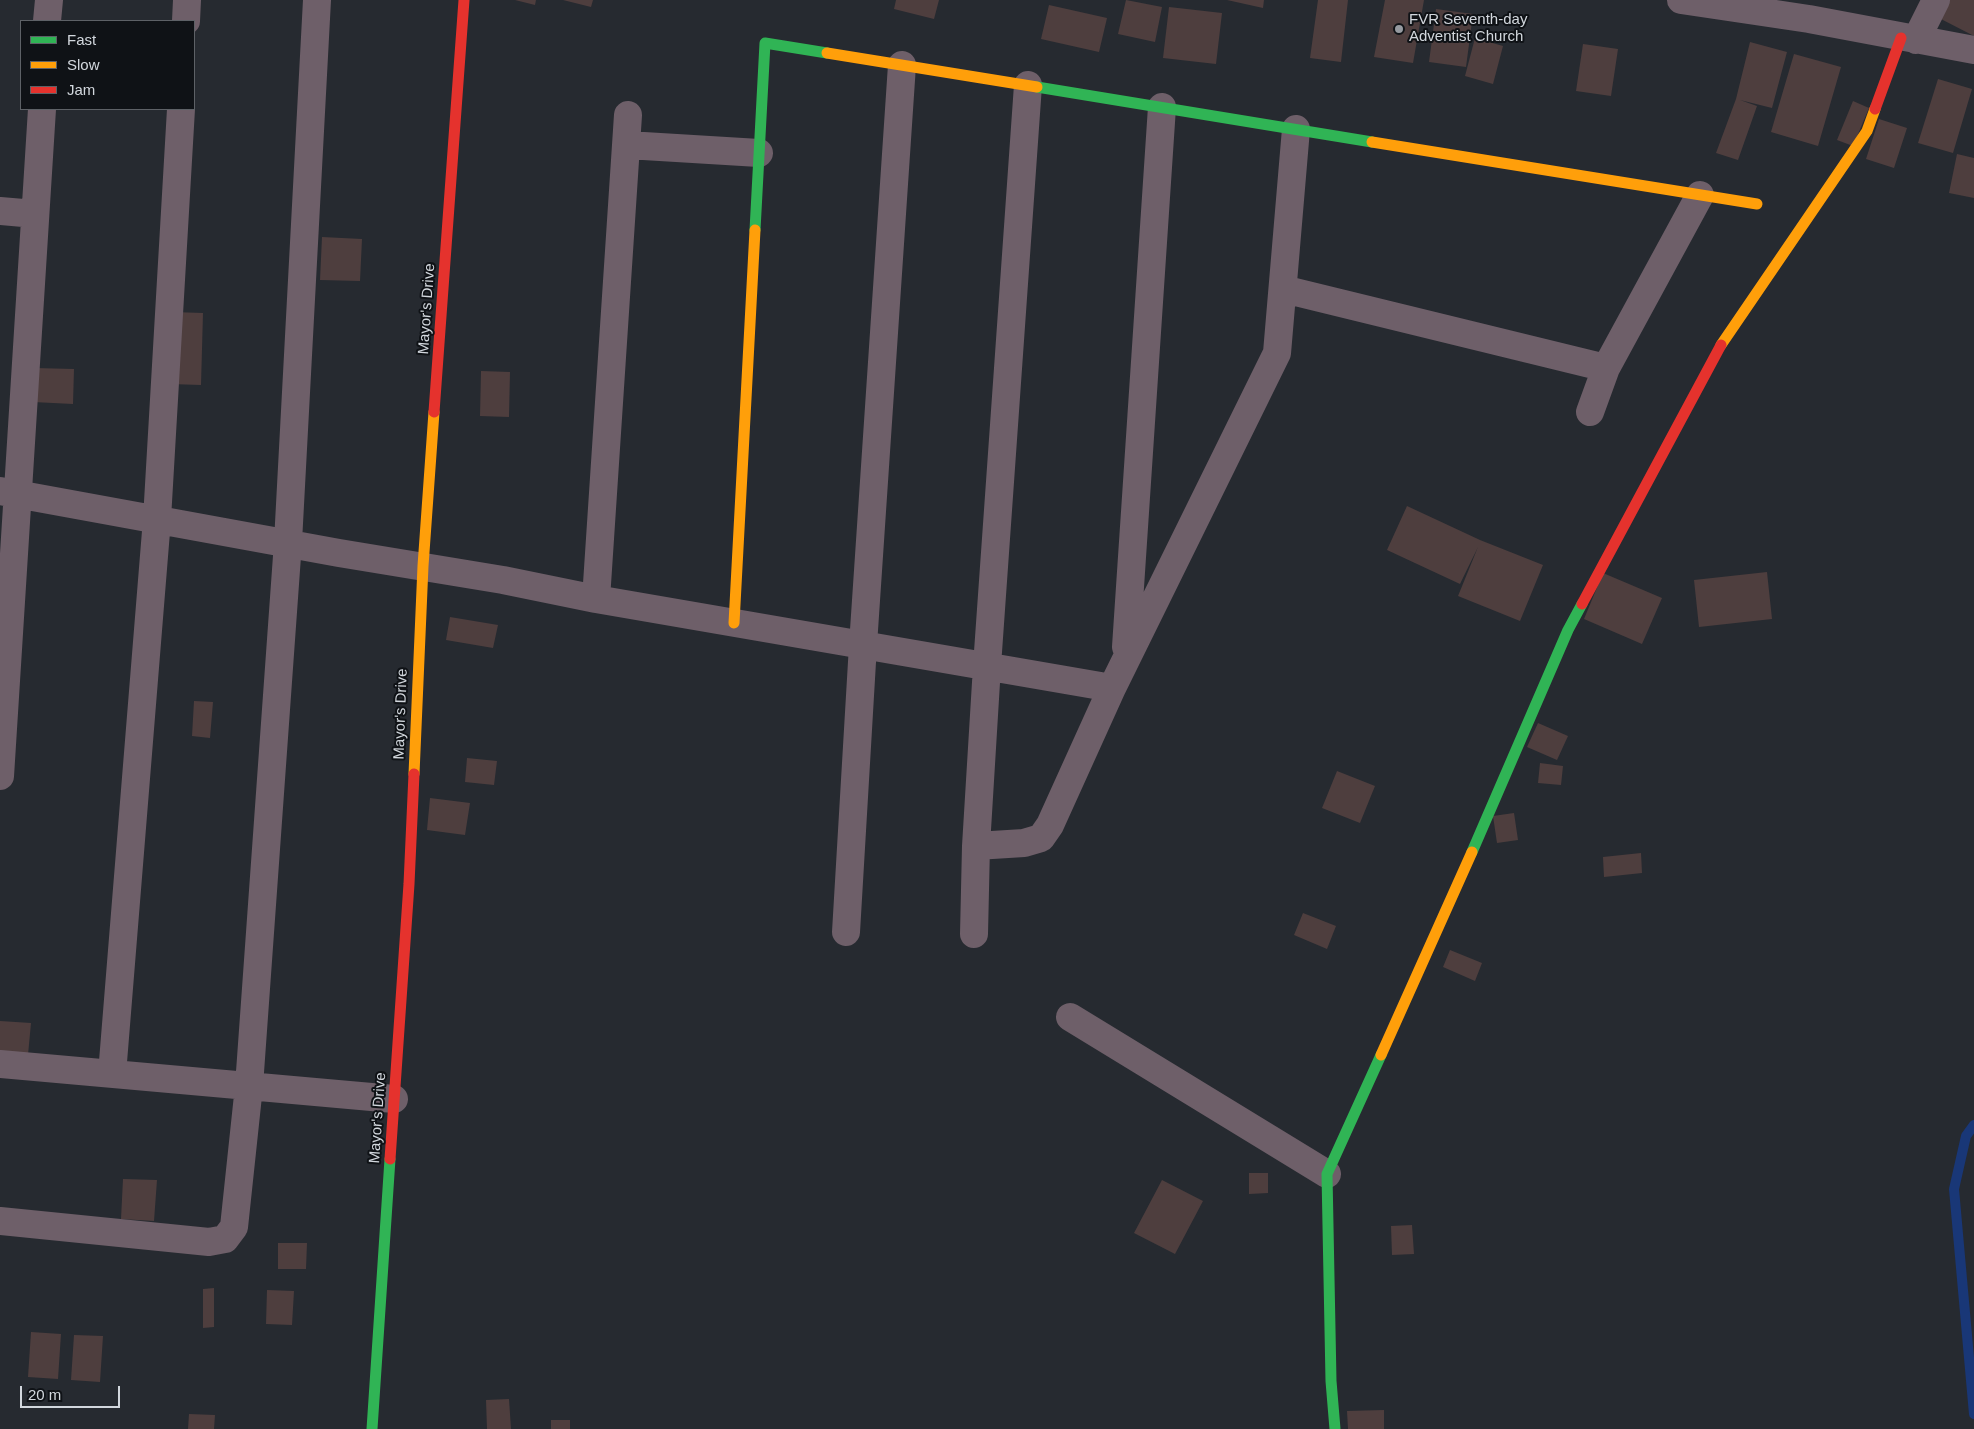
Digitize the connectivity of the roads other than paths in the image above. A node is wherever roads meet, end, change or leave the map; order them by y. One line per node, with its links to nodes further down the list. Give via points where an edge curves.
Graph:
1 (49, 0): 8 (street)
2 (187, 0): 9 (street)
3 (317, 0): 30 (street)
4 (464, 0): 31 (street, Mayor's Drive)
5 (1936, 0): 10 (street)
6 (1695, 1): 7 (street)
7 (1814, 10): 10 (street)
8 (47, 20)
9 (186, 20)
10 (1908, 39): 11 (street); 47 (street, via 1867,131 1722,343 1568,630 1436,936)
11 (1974, 50)
12 (902, 65): 13 (street); 20 (street, via 765,43); 34 (street)
13 (1028, 85): 14 (street); 36 (street)
14 (1162, 107): 18 (street); 35 (street)
15 (42, 110): 24 (street)
16 (181, 110): 29 (street)
17 (628, 115): 19 (street)
18 (1296, 129): 21 (street); 25 (street)
19 (627, 145): 20 (street); 32 (street)
20 (759, 153): 33 (street)
21 (1700, 195): 22 (street); 26 (street)
22 (1757, 204)
23 (0, 211): 24 (street)
24 (35, 214): 28 (street)
25 (1283, 289): 26 (street); 35 (street, via 1278,353)
26 (1606, 368): 27 (street)
27 (1590, 412)
28 (8, 492): 29 (street); 38 (street)
29 (157, 519): 30 (street); 44 (street)
30 (288, 542): 31 (street); 45 (street)
31 (422, 566): 32 (street); 46 (street, Mayor's Drive, via 409,884)
32 (596, 599): 33 (street)
33 (734, 623): 34 (street)
34 (863, 645): 36 (street); 40 (street)
35 (1126, 659): 37 (street)
36 (987, 666): 37 (street); 39 (street)
37 (1112, 688): 39 (street, via 1050,825 1041,838 1024,843)
38 (0, 776)
39 (976, 846): 41 (street)
40 (846, 932)
41 (974, 934)
42 (1070, 1018): 47 (street)
43 (0, 1064): 44 (street)
44 (112, 1074): 45 (street)
45 (249, 1086): 46 (street); 48 (street, via 234,1227 225,1239 210,1242)
46 (394, 1099): 49 (street, Mayor's Drive)
47 (1327, 1174): 50 (street)
48 (0, 1221)
49 (372, 1429)
50 (1335, 1429)

